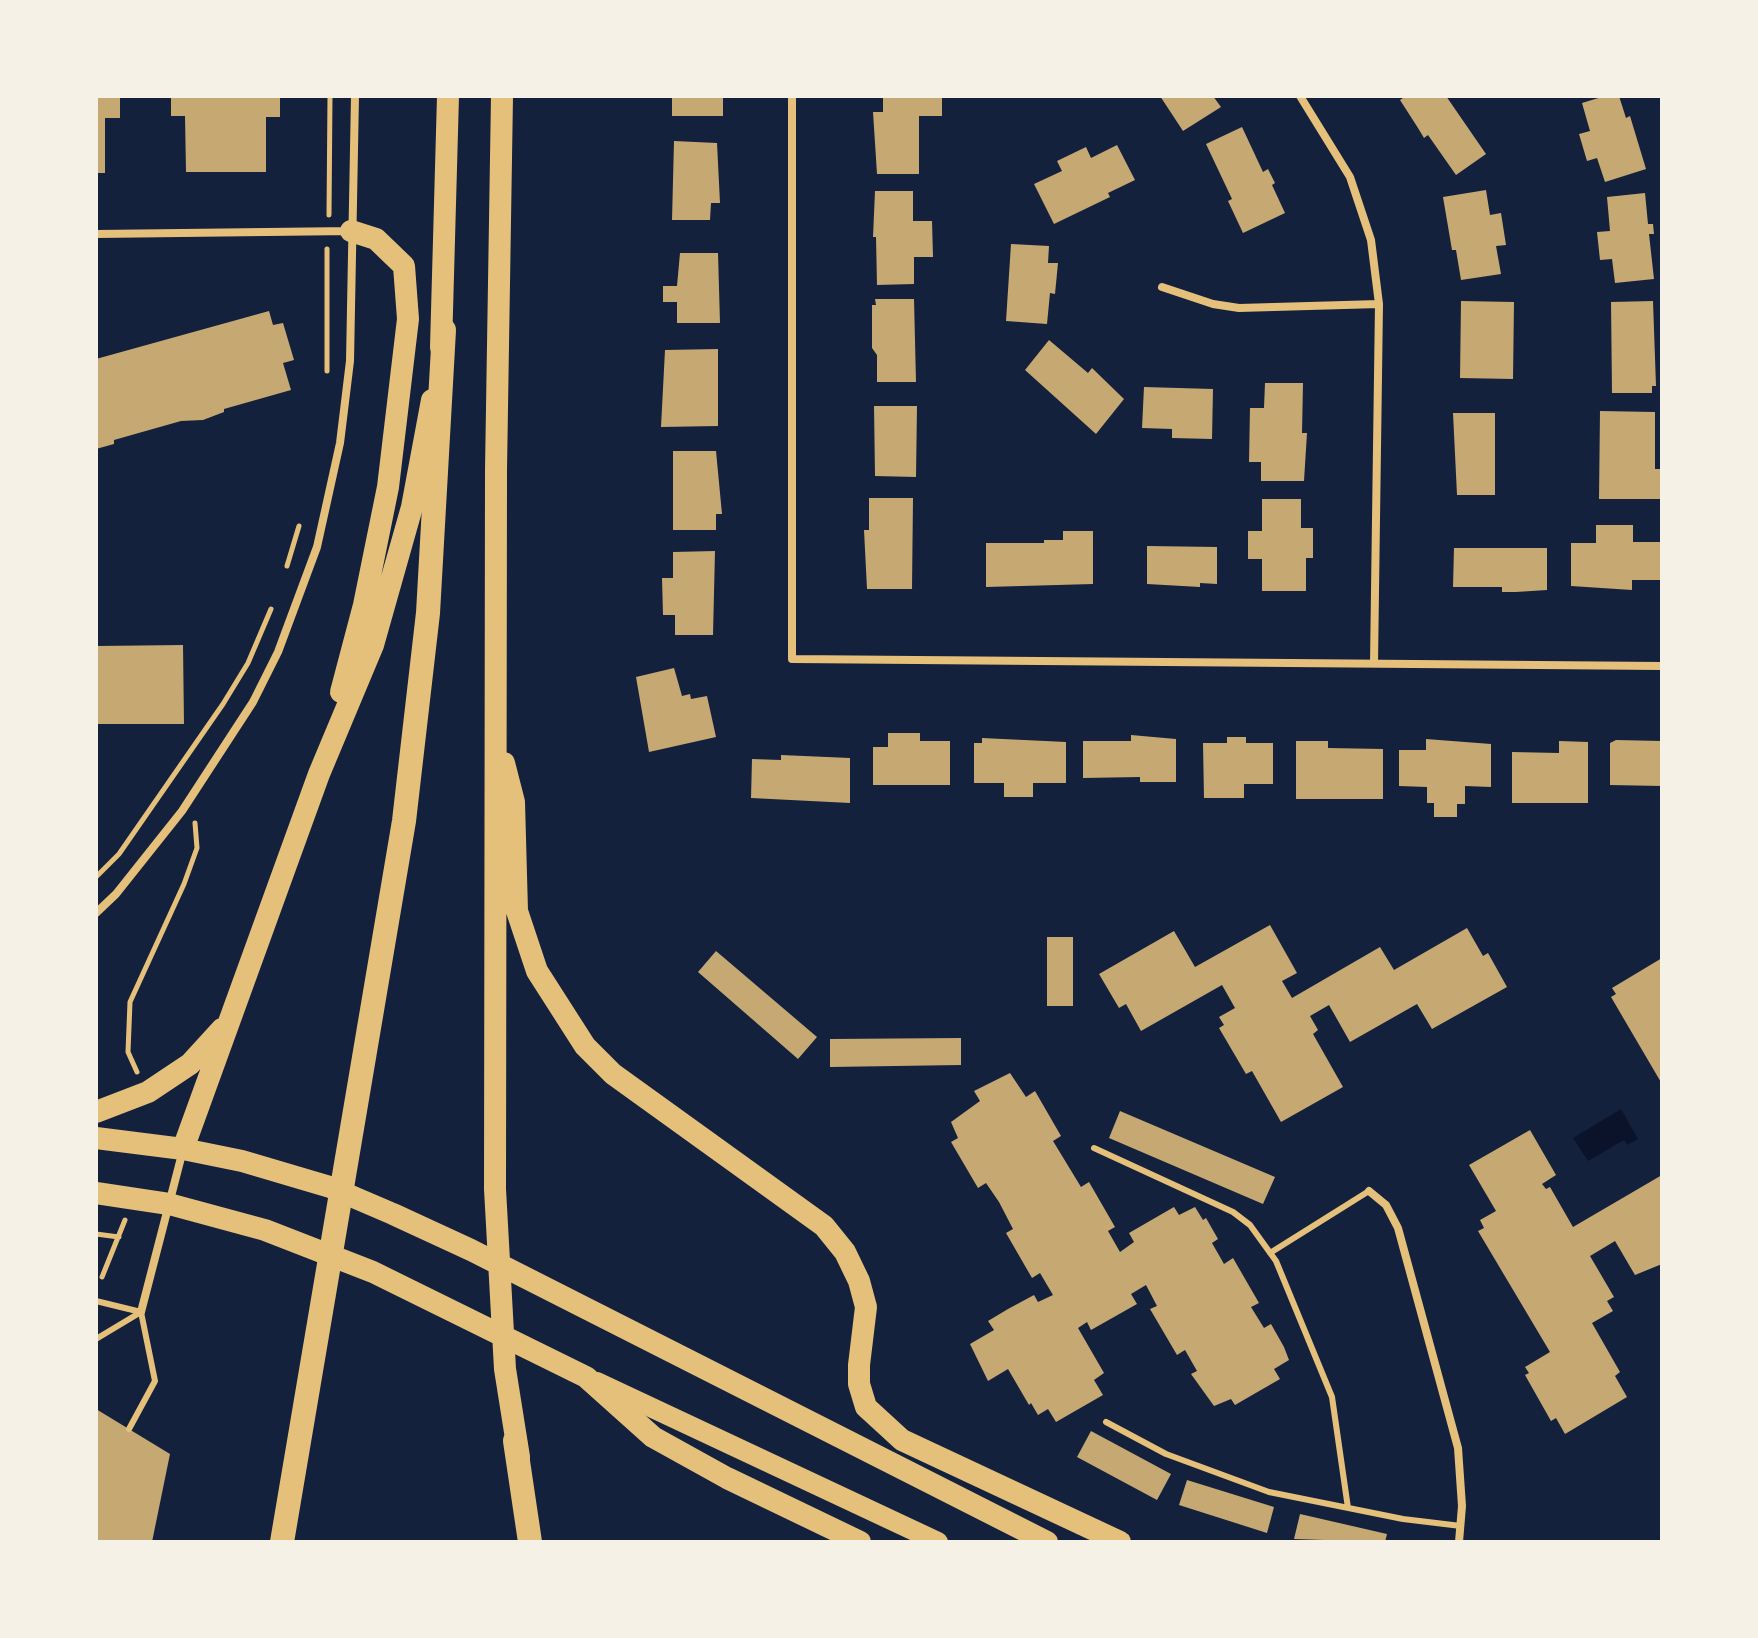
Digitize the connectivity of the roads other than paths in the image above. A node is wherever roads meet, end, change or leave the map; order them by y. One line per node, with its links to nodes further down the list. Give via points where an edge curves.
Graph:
1 (355, 96): 6 (street)
2 (448, 96): 10 (highway)
3 (502, 96): 13 (highway)
4 (792, 96): 11 (street, via 792,659)
5 (1300, 96): 9 (street, via 1350,177 1371,240)
6 (351, 231): 7 (street); 14 (highway, via 376,239 404,266 408,319 388,487 364,605); 15 (street, via 350,361 340,443 300,596 245,715 182,811)
7 (96, 234)
8 (1162, 287): 9 (street, via 1239,308)
9 (1379, 304): 11 (street)
10 (444, 330): 14 (highway, via 399,554 373,645); 34 (highway, via 434,538 417,717 384,953)
11 (1374, 663): 12 (street)
12 (1662, 666)
13 (496, 731): 31 (highway, via 495,1189 505,1369); 40 (highway, via 514,802 517,911 537,971 585,1046 645,1098 824,1226 845,1252 866,1307 861,1394 884,1426 902,1440)
14 (319, 774): 16 (highway)
15 (96, 913)
16 (231, 1018): 17 (highway, via 190,1064 148,1092); 20 (highway)
17 (96, 1112)
18 (96, 1138): 20 (highway)
19 (1094, 1148): 24 (lane, via 1233,1212)
20 (183, 1149): 23 (street); 39 (highway, via 330,1187 471,1250)
21 (1369, 1191): 24 (lane); 33 (street, via 1386,1205 1398,1228 1458,1448)
22 (96, 1193): 23 (highway)
23 (169, 1204): 26 (street); 28 (highway, via 265,1230 373,1272)
24 (1270, 1253): 32 (lane, via 1332,1397)
25 (96, 1301): 26 (lane)
26 (141, 1312): 27 (lane); 30 (lane, via 155,1381)
27 (96, 1339)
28 (586, 1377): 37 (highway, via 653,1437); 38 (main road)
29 (1106, 1422): 32 (lane, via 1166,1454 1269,1492)
30 (129, 1429)
31 (515, 1441): 35 (highway); 36 (highway)
32 (1348, 1508): 33 (lane)
33 (1461, 1526): 41 (street)
34 (282, 1542)
35 (530, 1542)
36 (543, 1542)
37 (860, 1542)
38 (938, 1542)
39 (1047, 1542)
40 (1120, 1542)
41 (1459, 1542)

